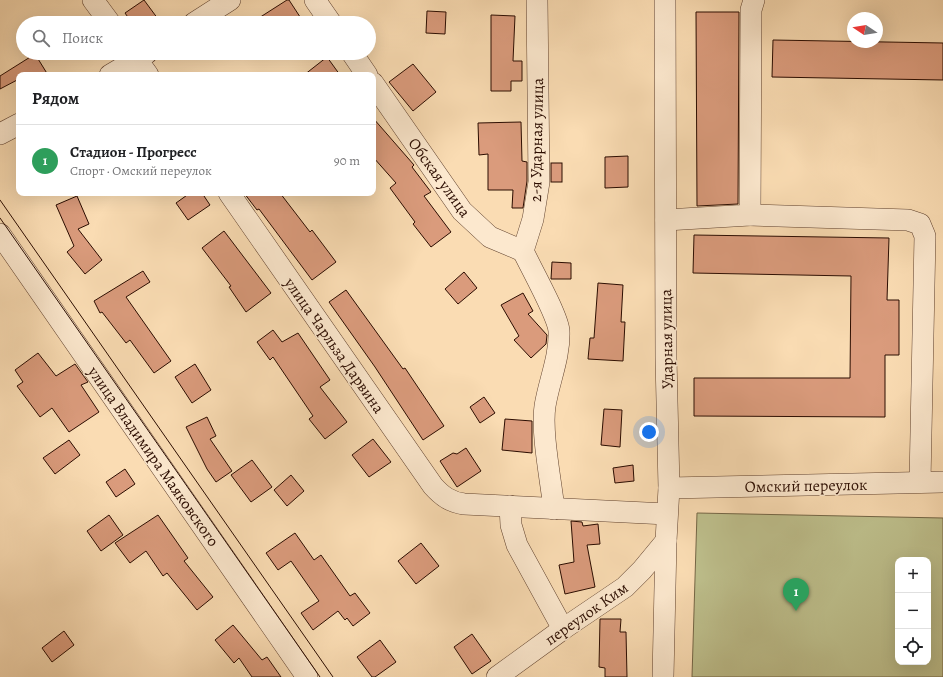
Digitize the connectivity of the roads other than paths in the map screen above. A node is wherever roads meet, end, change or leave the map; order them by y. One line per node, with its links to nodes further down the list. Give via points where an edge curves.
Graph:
1 (93, 0): 7 (street)
2 (230, 0): 8 (street)
3 (315, 0): 9 (street)
4 (537, 0): 21 (street, 2-я Ударная улица, via 539,182 533,219)
5 (665, 0): 19 (street, Ударная улица)
6 (754, 0): 18 (street, via 751,10)
7 (105, 16)
8 (205, 16)
9 (326, 16)
10 (141, 60): 12 (street)
11 (357, 60): 13 (street)
12 (116, 72)
13 (365, 72)
14 (376, 87): 21 (street, Обская улица, via 462,211 490,237)
15 (16, 126): 16 (street)
16 (0, 134)
17 (231, 196): 25 (street, улица Чарльза Дарвина, via 433,486 442,496 464,504)
18 (750, 215): 19 (street); 22 (street, via 908,220 920,224 925,236)
19 (666, 220): 24 (street, Ударная улица)
20 (0, 234): 30 (street, улица Владимира Маяковского)
21 (523, 251): 26 (street, via 559,330 557,356 545,407 545,430)
22 (920, 482): 23 (street, Омский переулок); 24 (street, Омский переулок)
23 (943, 482)
24 (668, 488): 27 (street, Ударная улица)
25 (510, 506): 26 (street); 29 (street, via 511,525 517,545)
26 (554, 508): 27 (street)
27 (667, 514): 28 (street, Ударная улица)
28 (666, 541): 29 (street, переулок Ким, via 625,587); 32 (street, Ударная улица)
29 (563, 629): 31 (street, переулок Ким)
30 (307, 677)
31 (497, 677)
32 (663, 677)

